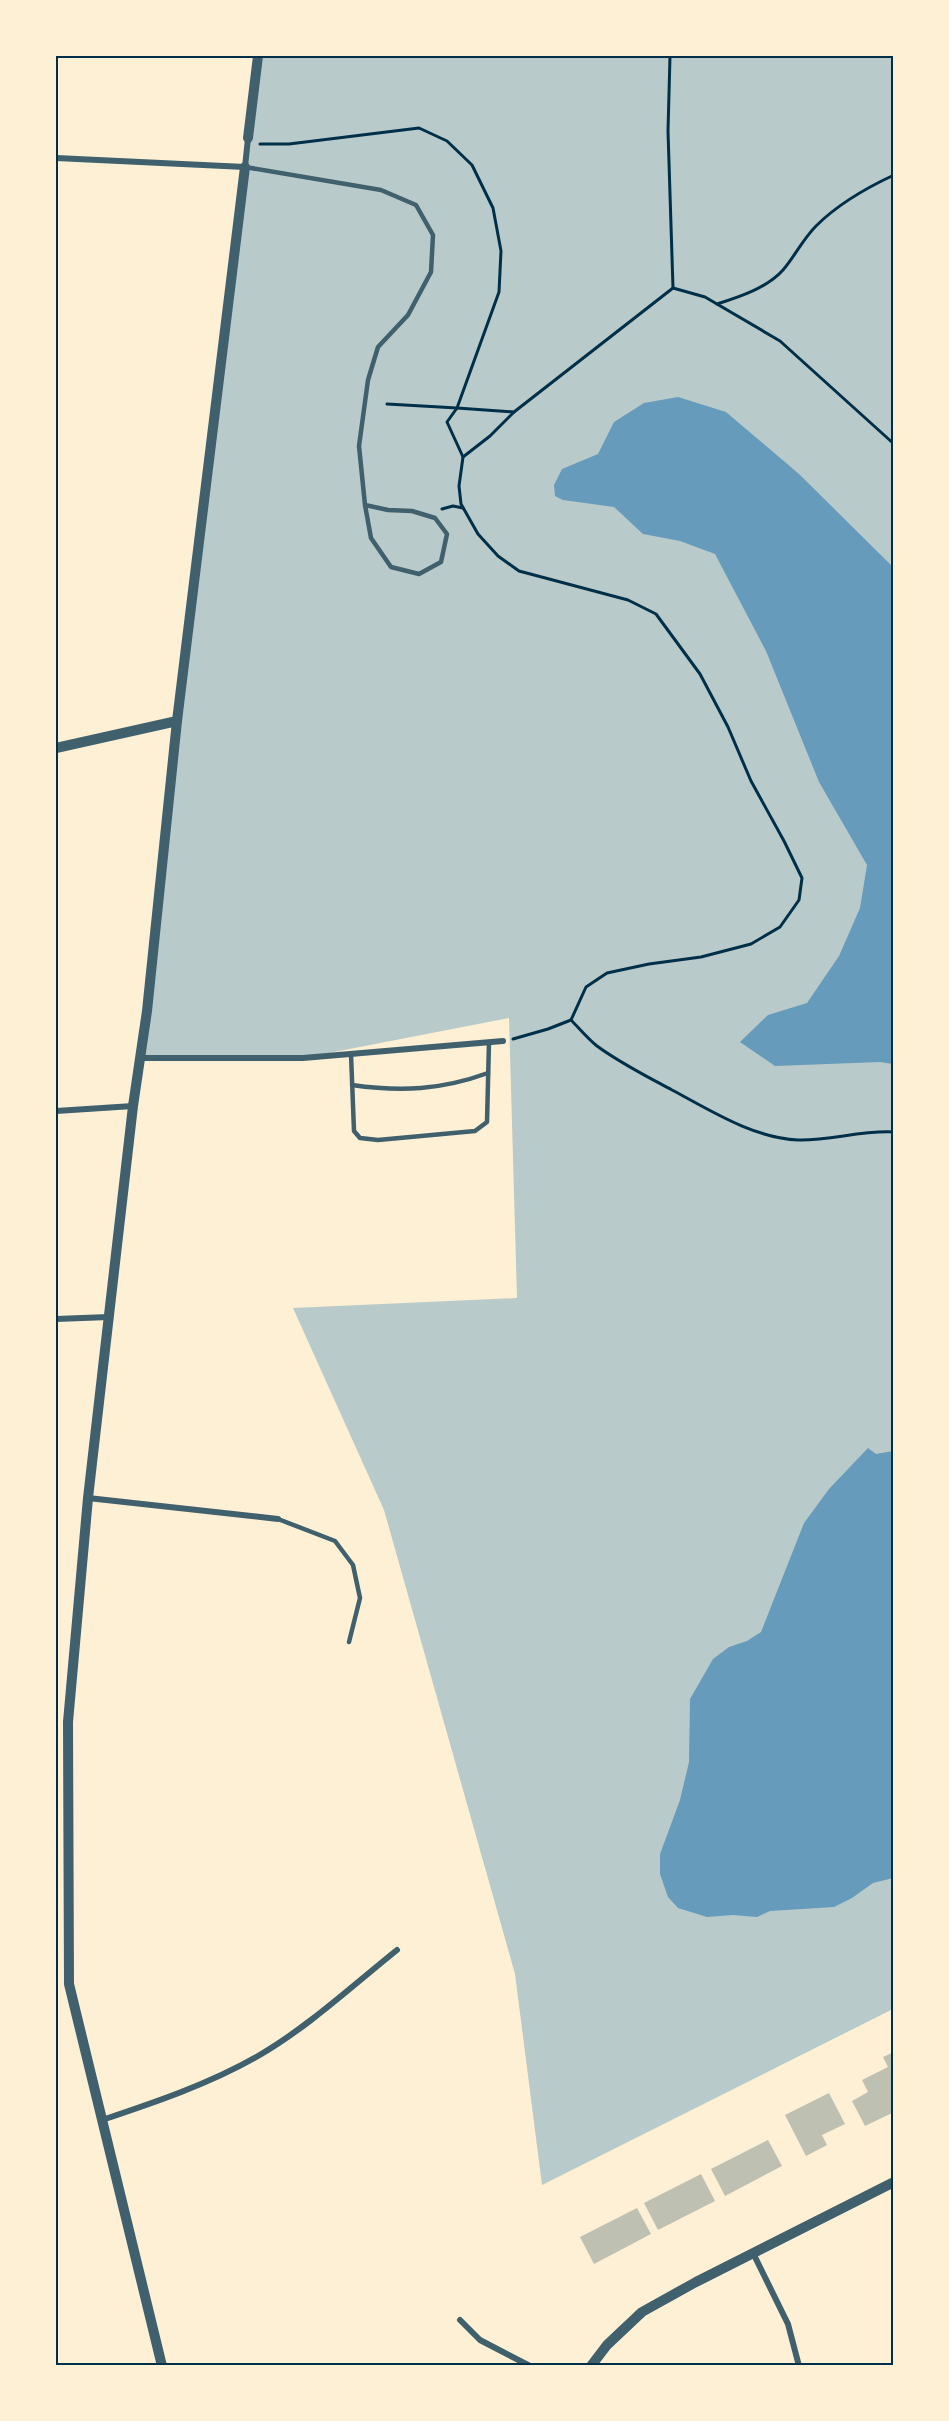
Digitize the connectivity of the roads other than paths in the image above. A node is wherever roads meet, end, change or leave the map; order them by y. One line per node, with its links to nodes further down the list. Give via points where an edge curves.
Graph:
1 (258, 56): 2 (street)
2 (248, 138): 4 (street)
3 (56, 158): 4 (street)
4 (245, 167): 5 (lane, via 381,190 416,205 433,235 431,272 408,315 378,347 368,380 359,446); 6 (street)
5 (365, 505): 5 (lane, via 371,538 391,567 419,574 441,562 447,534 432,517)
6 (177, 721): 7 (street); 11 (street)
7 (56, 748)
8 (503, 1041): 9 (street)
9 (489, 1042): 10 (street); 12 (lane)
10 (351, 1054): 11 (street, via 231,1060); 13 (lane)
11 (141, 1058): 14 (street)
12 (488, 1073): 13 (lane, via 460,1083 419,1088 390,1090); 13 (lane, via 487,1122 476,1131 426,1136 360,1138 354,1131)
13 (352, 1085)
14 (133, 1106): 15 (street); 16 (street)
15 (56, 1111)
16 (110, 1317): 17 (street); 18 (street)
17 (56, 1319)
18 (88, 1498): 19 (street); 22 (street, via 68,1722 69,1984)
19 (278, 1519): 20 (lane, via 335,1541 352,1565 360,1598)
20 (349, 1642)
21 (397, 1950): 22 (street, via 306,2024 260,2055 177,2095)
22 (101, 2121): 26 (street)
23 (894, 2182): 24 (street)
24 (753, 2253): 28 (street, via 642,2312 606,2345); 29 (street, via 788,2324)
25 (460, 2320): 27 (street, via 480,2340)
26 (162, 2366)
27 (530, 2366)
28 (591, 2366)
29 (800, 2366)

